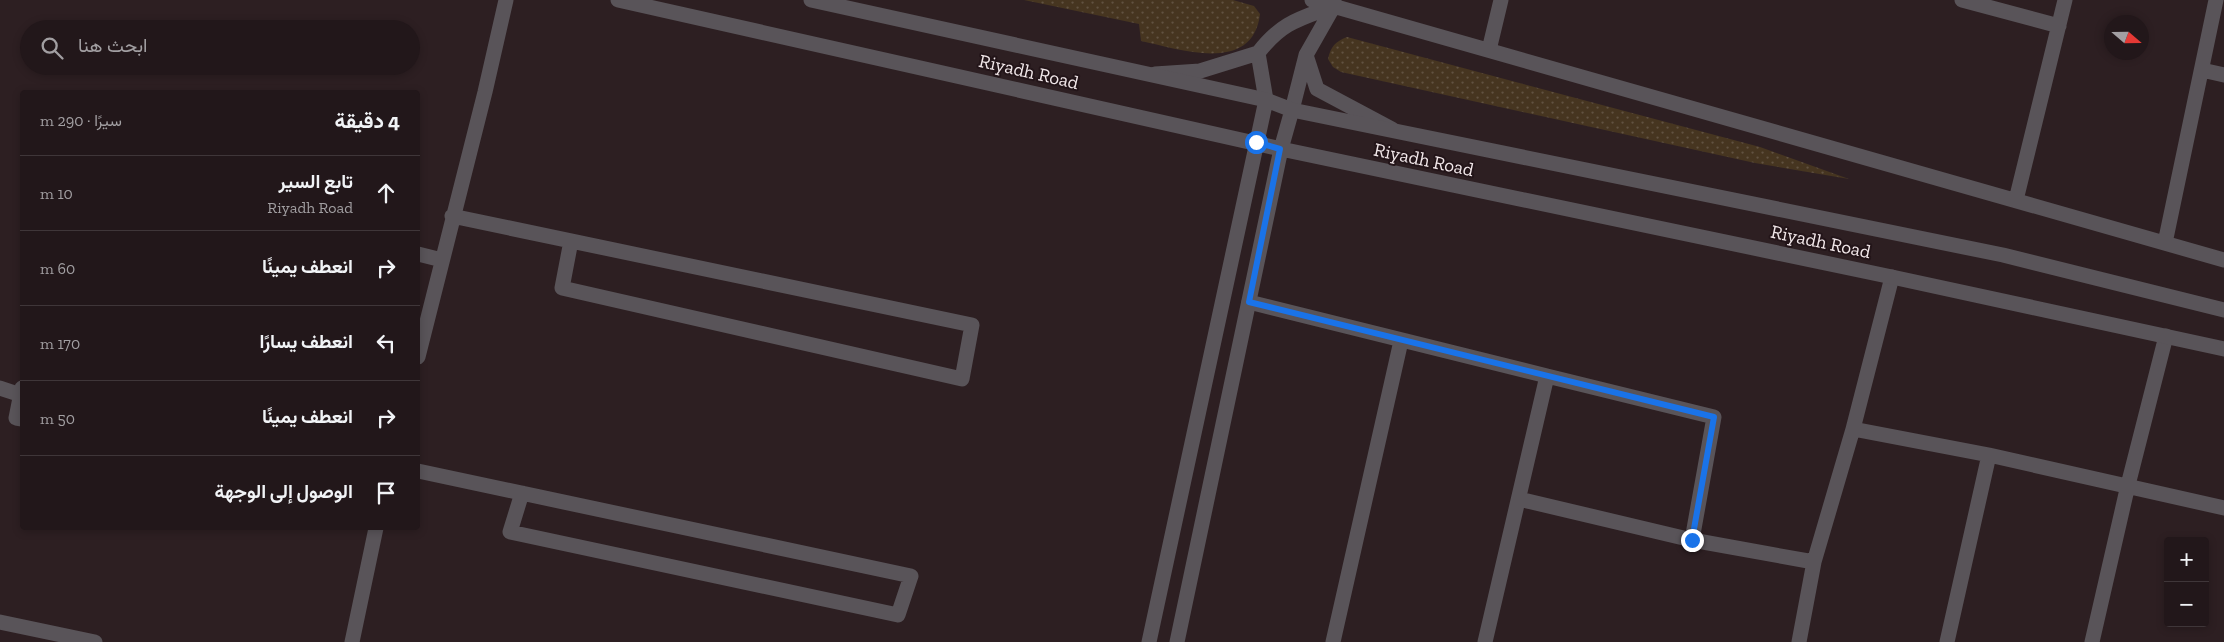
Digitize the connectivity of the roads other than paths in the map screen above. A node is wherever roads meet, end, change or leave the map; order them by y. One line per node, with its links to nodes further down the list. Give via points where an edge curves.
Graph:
1 (506, 0): 24 (street)
2 (618, 0): 21 (street, Riyadh Road)
3 (811, 0): 16 (street)
4 (1501, 0): 12 (street)
5 (1962, 0): 10 (street)
6 (2065, 0): 10 (street)
7 (2216, 0): 15 (street)
8 (1336, 3): 9 (street); 11 (street); 12 (street)
9 (1315, 6): 11 (street); 13 (street, via 1269,38)
10 (2059, 26): 23 (street)
11 (1321, 30): 14 (street)
12 (1489, 50): 23 (street)
13 (1258, 53): 16 (street, via 1200,71); 18 (street)
14 (1306, 56): 19 (street); 20 (street, via 1317,89)
15 (2202, 70): 17 (street); 26 (street)
16 (1144, 74): 18 (street)
17 (2224, 75)
18 (1266, 100): 19 (street); 21 (street)
19 (1292, 110): 20 (street); 22 (street)
20 (1394, 130): 32 (street, via 2003,255)
21 (1256, 142): 22 (street, Riyadh Road); 55 (street)
22 (1280, 149): 30 (street, Riyadh Road); 31 (street)
23 (2016, 200): 26 (street)
24 (452, 216): 25 (street); 28 (street)
25 (571, 241): 25 (street, via 972,326 962,379 562,288)
26 (2165, 243): 29 (street)
27 (420, 254): 28 (street)
28 (442, 260): 35 (street)
29 (2224, 260)
30 (1892, 276): 33 (street, Riyadh Road); 42 (street)
31 (1249, 302): 34 (street); 56 (street)
32 (2224, 310)
33 (2166, 336): 36 (street, Riyadh Road); 45 (street)
34 (1401, 341): 37 (street); 57 (street)
35 (420, 349)
36 (2224, 349)
37 (1547, 376): 47 (street); 50 (street, via 1714,417)
38 (0, 388): 39 (street)
39 (20, 391)
40 (20, 400): 41 (street, via 16,418)
41 (20, 419)
42 (1853, 429): 43 (street); 51 (street)
43 (1989, 455): 45 (street); 60 (street)
44 (420, 471): 46 (street)
45 (2128, 485): 48 (street); 61 (street)
46 (522, 493): 46 (street, via 551,500 911,576 898,615 888,613 510,532)
47 (1519, 499): 50 (street); 58 (street)
48 (2224, 508)
49 (376, 530): 54 (street)
50 (1692, 540): 51 (street)
51 (1814, 562): 59 (street)
52 (0, 622): 53 (street)
53 (94, 642)
54 (352, 642)
55 (1149, 642)
56 (1177, 642)
57 (1332, 642)
58 (1485, 642)
59 (1799, 642)
60 (1947, 642)
61 (2092, 642)

